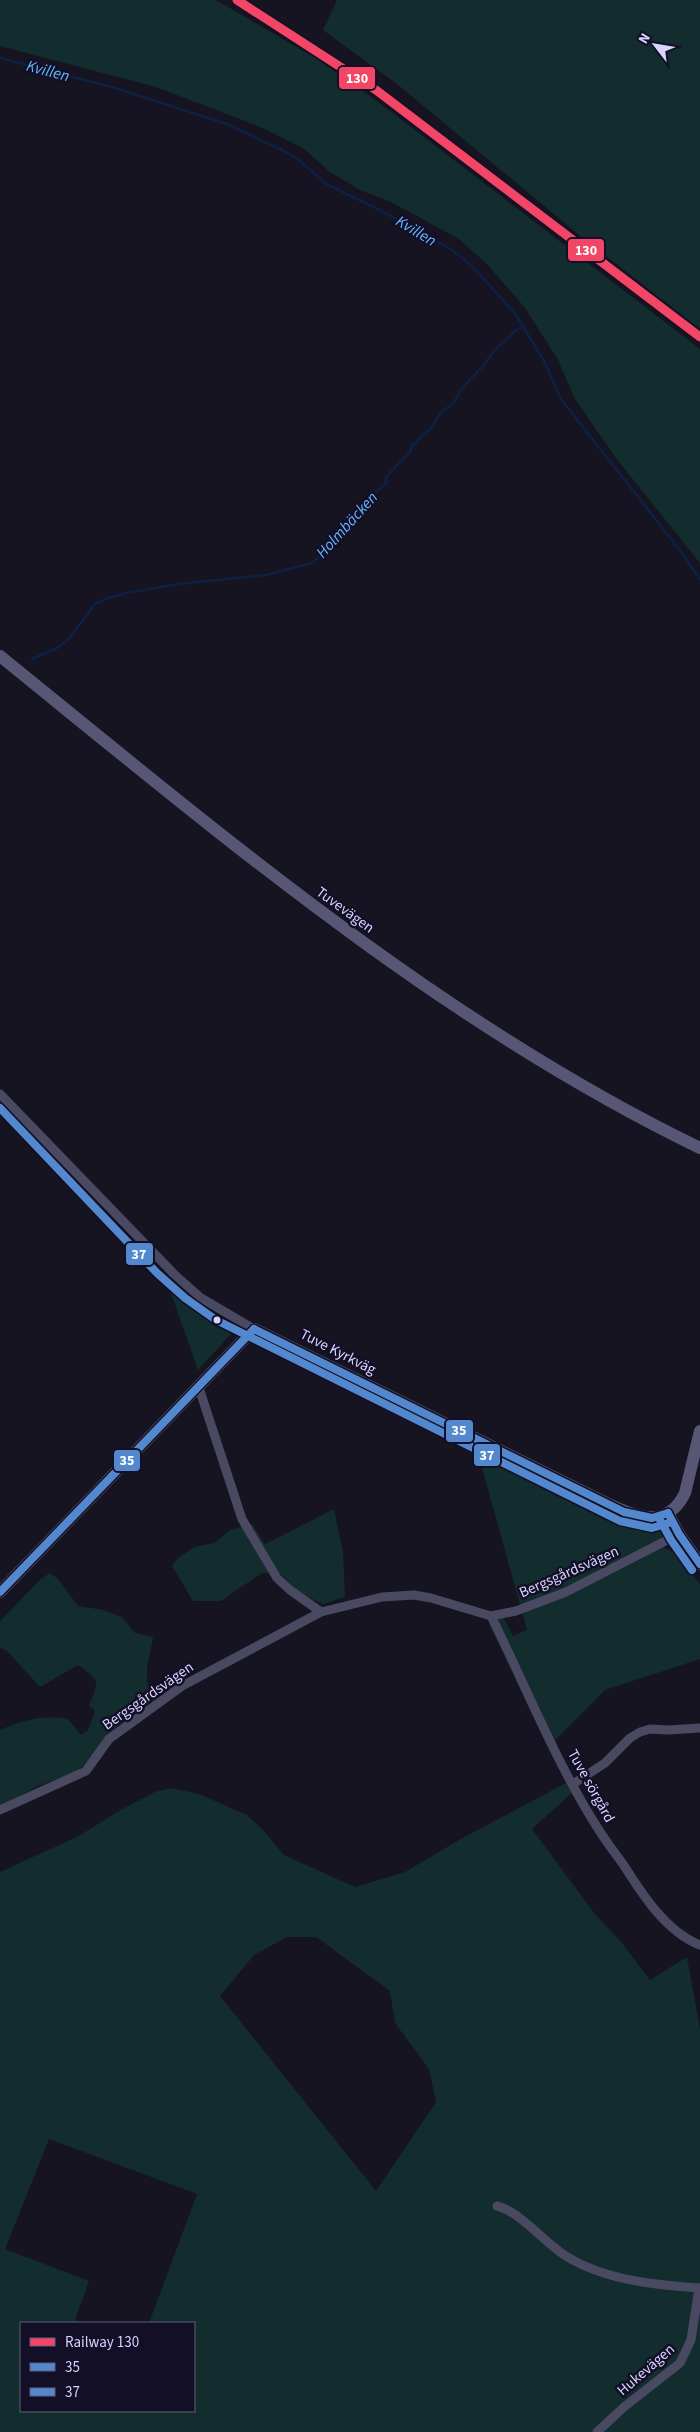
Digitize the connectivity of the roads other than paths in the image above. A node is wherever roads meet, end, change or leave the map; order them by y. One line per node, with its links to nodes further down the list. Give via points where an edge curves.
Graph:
1 (0, 656): 3 (street, Tuvevägen, via 266,871 405,972 511,1042)
2 (0, 1094): 4 (street, Tuve Kyrkväg, via 169,1270 201,1298)
3 (700, 1148)
4 (254, 1329): 5 (street); 7 (street, Tuve Kyrkväg, via 624,1512 647,1518)
5 (199, 1388): 10 (street); 11 (street, via 242,1519 277,1578)
6 (700, 1431): 7 (street, via 686,1492)
7 (668, 1513): 8 (street)
8 (679, 1534): 9 (street); 12 (street, Bergsgårdsvägen, via 566,1592 516,1611)
9 (700, 1564)
10 (0, 1592)
11 (321, 1612): 12 (street, Bergsgårdsvägen, via 382,1597 414,1594); 15 (street, Bergsgårdsvägen, via 182,1686 109,1739 86,1771)
12 (491, 1616): 14 (street, Tuve sörgård)
13 (700, 1728): 14 (street, via 640,1732 605,1763)
14 (573, 1784): 16 (street, Tuve sörgård, via 596,1826 637,1886 674,1929)
15 (0, 1810)
16 (700, 1945)
17 (497, 2206): 18 (street, via 510,2210 537,2234 580,2264 609,2275)
18 (699, 2288): 19 (street, Hukevägen, via 692,2340 680,2363)
19 (597, 2432)

